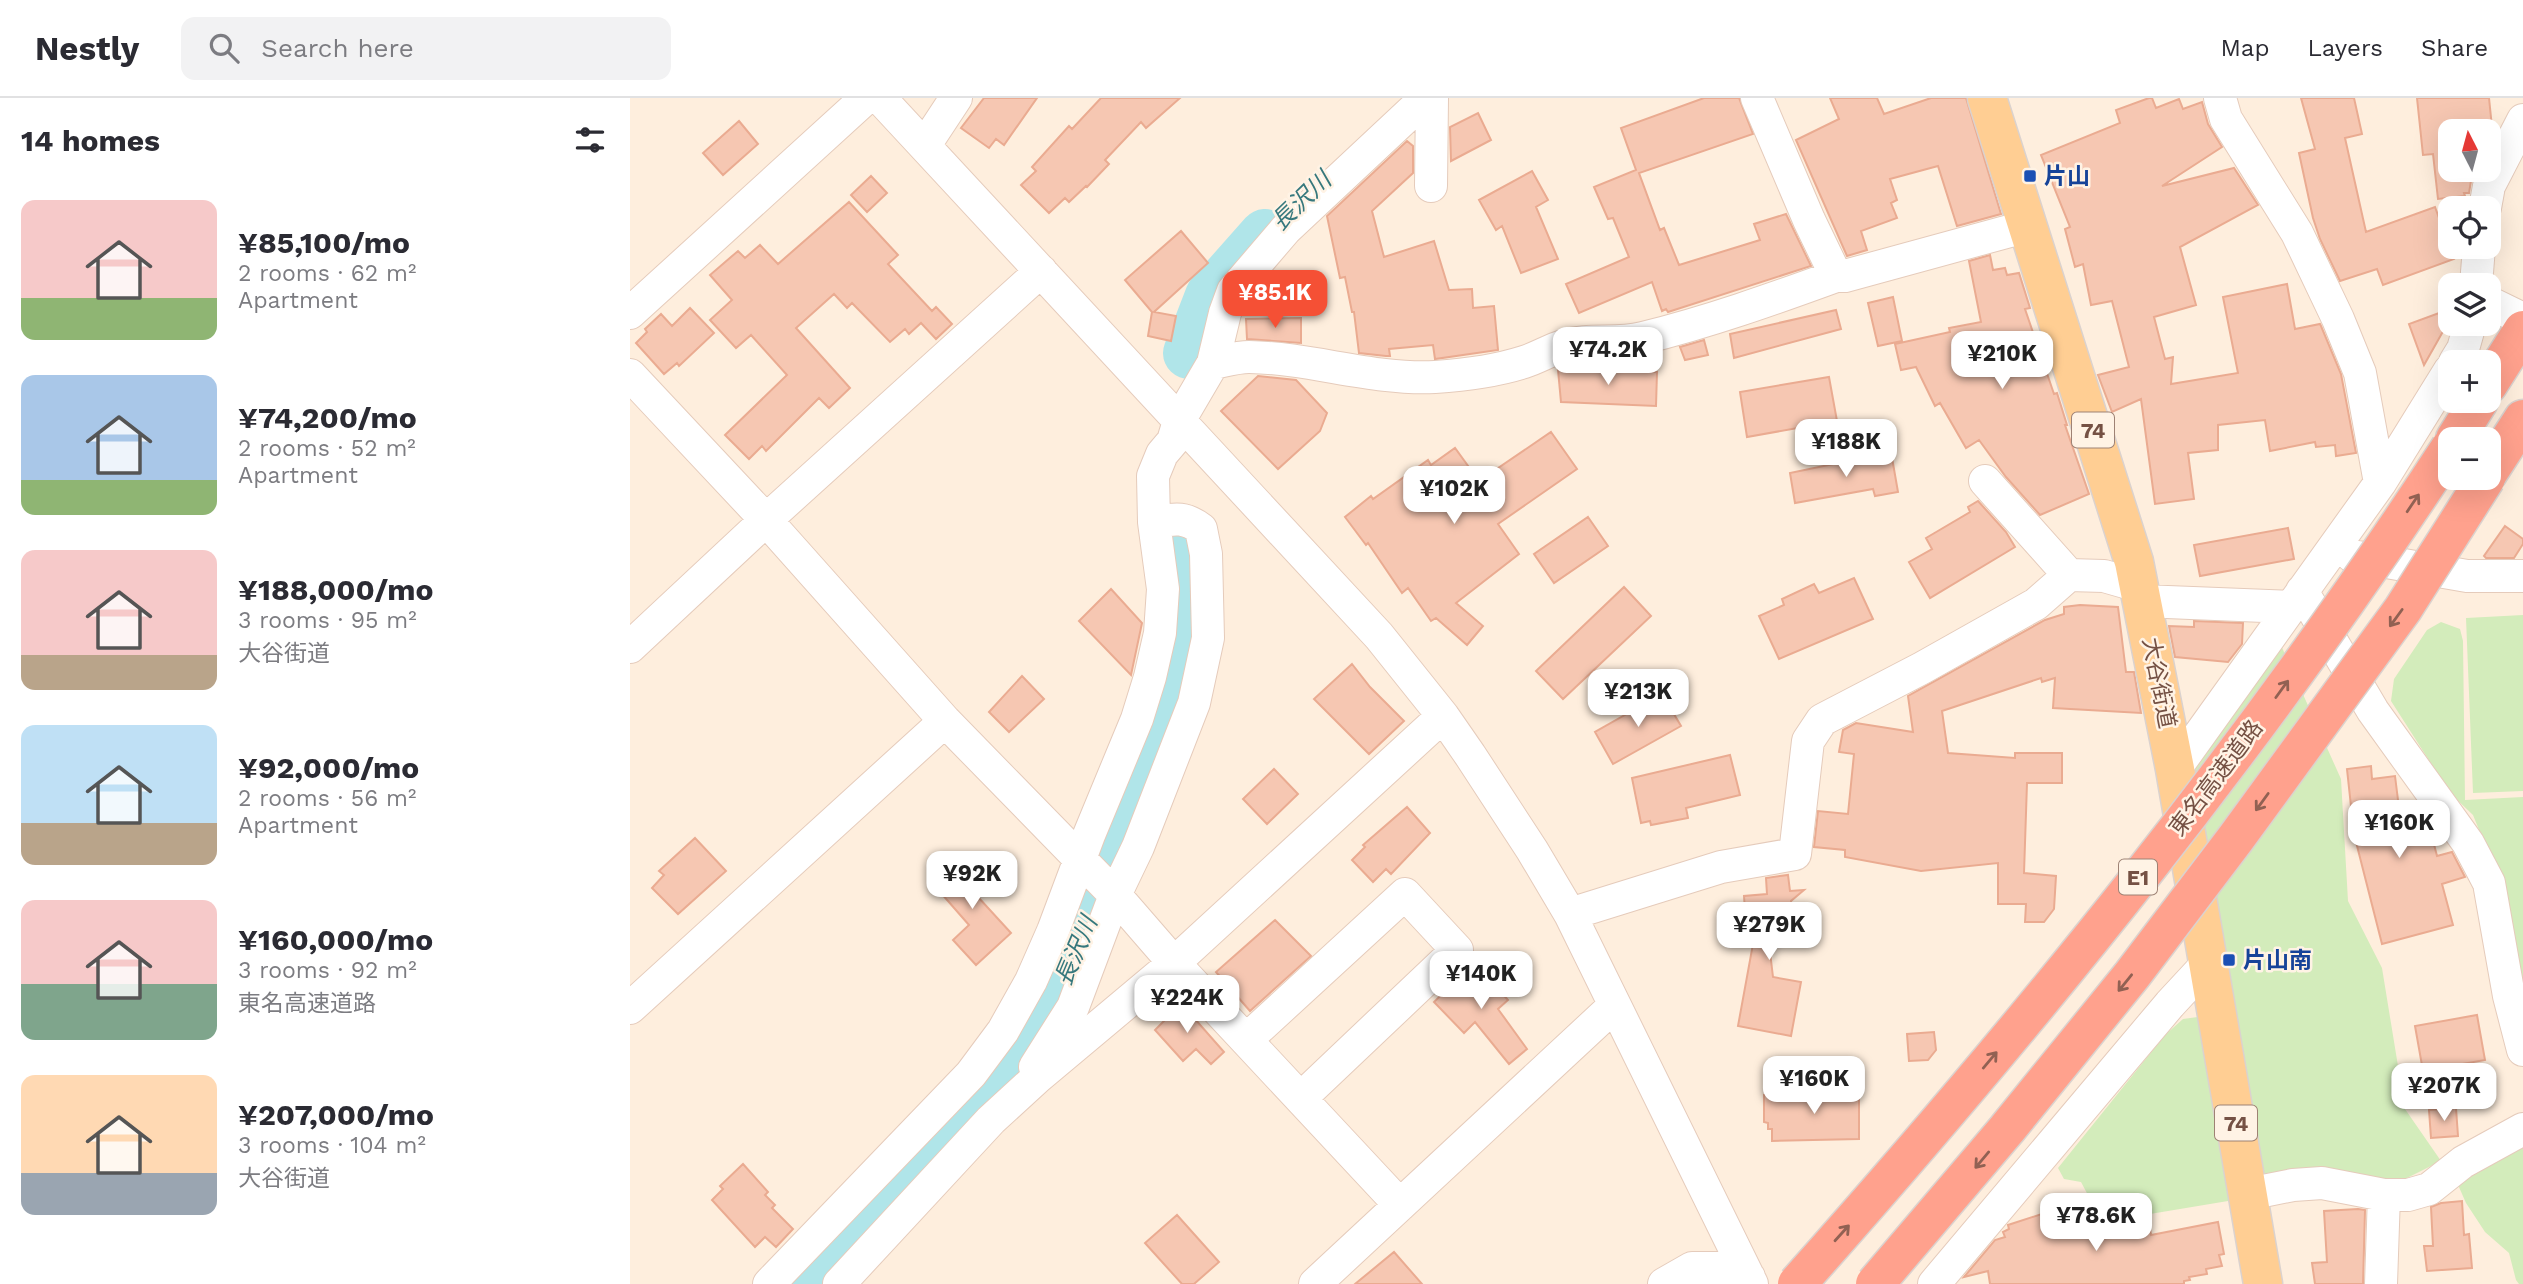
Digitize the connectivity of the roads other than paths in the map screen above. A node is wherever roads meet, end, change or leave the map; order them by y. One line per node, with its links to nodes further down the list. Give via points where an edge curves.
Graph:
1 (866, 98): 17 (street)
2 (880, 98): 10 (street)
3 (956, 98): 10 (street)
4 (1426, 98): 20 (street, via 1286,229 1233,291)
5 (1432, 98): 11 (street)
6 (1756, 98): 15 (street)
7 (1987, 98): 13 (main road, 大谷街道 / 74)
8 (2220, 98): 29 (street, via 2225,119 2297,233 2338,318 2360,373)
9 (2523, 120): 12 (street)
10 (925, 145): 14 (street)
11 (1431, 186)
12 (2487, 196)
13 (2028, 226): 15 (street); 36 (main road, 大谷街道 / 74)
14 (1041, 271): 25 (street); 31 (street)
15 (1836, 276): 20 (street, via 1641,339 1562,346 1485,372 1395,377 1291,360 1247,357)
16 (2501, 308): 18 (street)
17 (630, 313)
18 (2523, 319)
19 (2523, 330): 21 (highway)
20 (1213, 363): 25 (street)
21 (2501, 365)
22 (630, 375): 31 (street)
23 (2438, 389): 29 (street)
24 (2523, 419): 26 (highway, E1)
25 (1179, 421): 32 (street, via 1153,476); 39 (street, via 1379,636)
26 (2501, 454)
27 (2438, 466): 62 (highway, 東名高速道路 / E1, one-way to 27, bridge, via 2031,1011 2220,776)
28 (1985, 481): 34 (street)
29 (2380, 483): 33 (street)
30 (2478, 490): 63 (highway, E1, one-way to 63, bridge, via 2403,609 2148,954)
31 (766, 520): 38 (street); 40 (street)
32 (1154, 522): 42 (street, via 1163,589 1158,644 1137,719); 43 (street, via 1190,520 1201,529 1208,638 1194,703)
33 (2330, 552): 35 (street, via 2467,576); 37 (street)
34 (2069, 575): 36 (street, via 2104,576); 44 (street, via 2036,604 1822,720 1808,741 1795,853 1721,867)
35 (2523, 576)
36 (2141, 594): 37 (street); 41 (main road, 大谷街道 / 74)
37 (2297, 599): 41 (street); 50 (street, via 2468,843 2489,883)
38 (630, 648)
39 (1443, 716): 44 (street); 45 (street)
40 (945, 721): 42 (street); 48 (street)
41 (2175, 769): 46 (main road, 大谷街道 / 74)
42 (1080, 858): 43 (street); 58 (street, via 1042,956 1003,1031 971,1074)
43 (1115, 895): 45 (street); 52 (street, via 1073,1007 1033,1070)
44 (1570, 914): 47 (street)
45 (1174, 963): 49 (street); 52 (street)
46 (2208, 963): 54 (main road, 大谷街道 / 74); 64 (street)
47 (1615, 1006): 56 (street); 57 (street)
48 (630, 1008)
49 (1247, 1040): 51 (street); 51 (street, via 1405,894 1457,950)
50 (2523, 1050)
51 (1301, 1098): 56 (street)
52 (991, 1120): 59 (street)
53 (2523, 1129): 55 (street, via 2463,1162 2429,1189)
54 (2248, 1194): 55 (street, via 2322,1184); 65 (main road, 大谷街道 / 74)
55 (2384, 1195): 66 (street)
56 (1400, 1205): 60 (street)
57 (1751, 1281): 61 (street, via 1727,1268 1692,1268)
58 (769, 1284)
59 (839, 1284)
60 (1315, 1284)
61 (1664, 1284)
62 (1797, 1284)
63 (1875, 1284)
64 (1934, 1284)
65 (2263, 1284)
66 (2381, 1284)

